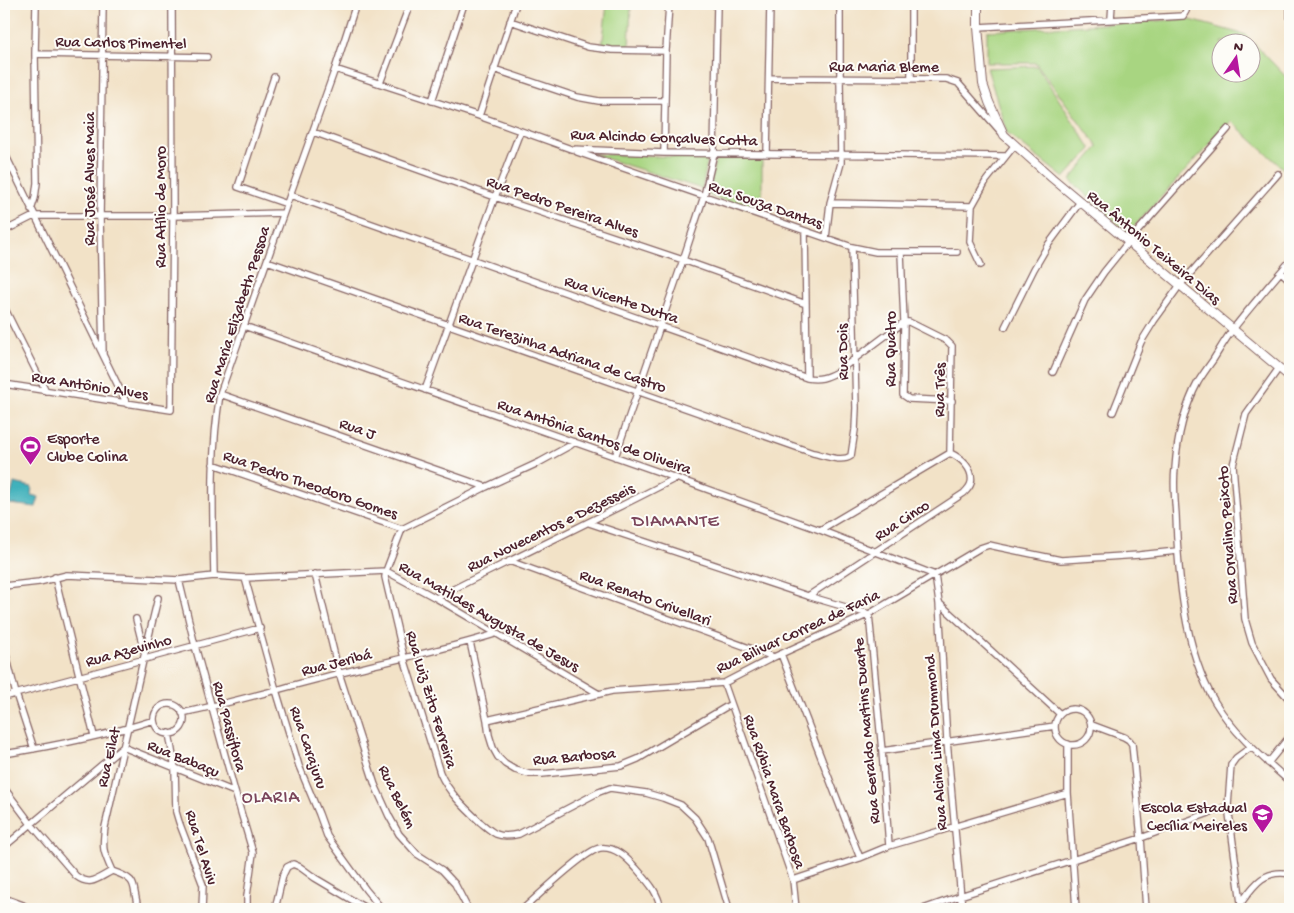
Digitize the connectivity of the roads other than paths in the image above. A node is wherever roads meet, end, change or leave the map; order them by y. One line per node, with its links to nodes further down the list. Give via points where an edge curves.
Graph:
1 (36, 4): 22 (street)
2 (103, 4): 23 (street, Rua José Alves Maia)
3 (172, 4): 24 (street, Rua Atílio de Moro)
4 (356, 4): 26 (street, Rua Maria Elizabeth Pessoa)
5 (410, 4): 32 (street)
6 (464, 4): 33 (street)
7 (516, 4): 19 (street)
8 (669, 4): 21 (street)
9 (717, 4): 44 (street)
10 (770, 4): 29 (street)
11 (840, 4): 30 (street)
12 (911, 4): 31 (street)
13 (978, 4): 20 (main road, Rua Ântonio Teixeira Dias)
14 (1112, 4): 17 (street)
15 (1187, 4): 17 (street, via 1183,16)
16 (1290, 5): 18 (street)
17 (1111, 19): 20 (street)
18 (1290, 20)
19 (510, 21): 21 (street, via 588,47); 27 (street)
20 (978, 27): 39 (main road, Rua Ântonio Teixeira Dias, via 983,84)
21 (666, 51): 34 (street)
22 (35, 54): 23 (street, Rua Carlos Pimentel); 56 (street, via 37,183)
23 (103, 55): 24 (street, Rua Carlos Pimentel); 59 (street, Rua José Alves Maia)
24 (172, 56): 25 (street, Rua Carlos Pimentel); 58 (street, Rua Atílio de Moro)
25 (207, 57)
26 (335, 69): 32 (street, Rua Alcindo Gonçalves Cotta); 37 (street, Rua Maria Elizabeth Pessoa)
27 (494, 69): 34 (street, via 577,97 599,101); 35 (street)
28 (274, 77): 54 (street, via 238,187)
29 (769, 78): 30 (street, Rua Maria Bleme); 45 (street)
30 (840, 78): 31 (street, Rua Maria Bleme); 46 (street)
31 (910, 78): 39 (street, Rua Maria Bleme, via 946,78 958,83)
32 (380, 83): 33 (street, Rua Alcindo Gonçalves Cotta)
33 (432, 101): 35 (street, Rua Alcindo Gonçalves Cotta)
34 (665, 102): 43 (street)
35 (479, 116): 38 (street, Rua Alcindo Gonçalves Cotta)
36 (1228, 129): 63 (street)
37 (313, 132): 49 (street, Rua Maria Elizabeth Pessoa); 51 (street, Rua Pedro Pereira Alves)
38 (520, 132): 41 (street, Rua Alcindo Gonçalves Cotta); 51 (street)
39 (1004, 135): 40 (main road, Rua Ântonio Teixeira Dias)
40 (1014, 146): 47 (street); 52 (main road, Rua Ântonio Teixeira Dias)
41 (570, 149): 43 (street, Rua Alcindo Gonçalves Cotta); 50 (street, Rua Souza Dantas)
42 (4, 152): 56 (street)
43 (664, 153): 44 (street, Rua Alcindo Gonçalves Cotta)
44 (714, 153): 45 (street, Rua Alcindo Gonçalves Cotta); 50 (street)
45 (767, 153): 46 (street, Rua Alcindo Gonçalves Cotta)
46 (841, 155): 47 (street, Rua Alcindo Gonçalves Cotta); 53 (street)
47 (1005, 156): 55 (street)
48 (1278, 174): 74 (street)
49 (290, 195): 54 (street, Rua Maria Elizabeth Pessoa); 67 (street, Rua Vicente Dutra)
50 (704, 196): 61 (street, Rua Souza Dantas); 68 (street)
51 (494, 197): 67 (street); 68 (street, Rua Pedro Pereira Alves)
52 (1080, 202): 63 (main road, Rua Ântonio Teixeira Dias); 81 (street, via 1048,245)
53 (830, 203): 55 (street); 62 (street)
54 (287, 204): 57 (street, Rua Maria Elizabeth Pessoa)
55 (972, 206): 71 (street, via 970,242)
56 (33, 213): 59 (street); 60 (street); 83 (street)
57 (283, 213): 58 (street); 69 (street, Rua Maria Elizabeth Pessoa)
58 (173, 216): 59 (street); 96 (street, Rua Atílio de Moro)
59 (100, 217): 83 (street, Rua José Alves Maia)
60 (4, 231)
61 (805, 231): 62 (street, Rua Souza Dantas); 75 (street)
62 (826, 238): 64 (street, Rua Souza Dantas)
63 (1129, 241): 74 (main road, Rua Ântonio Teixeira Dias); 86 (street, via 1085,300)
64 (852, 247): 66 (street, Rua Souza Dantas); 84 (street, Rua Dois)
65 (957, 252): 66 (street, Rua Souza Dantas)
66 (901, 253): 77 (street, Rua Quatro)
67 (472, 260): 79 (street); 80 (street, Rua Vicente Dutra)
68 (683, 260): 75 (street, Rua Pedro Pereira Alves); 80 (street)
69 (267, 261): 78 (street, Rua Maria Elizabeth Pessoa); 79 (street, Rua Terezinha Adriana de Castro)
70 (1290, 261): 72 (street)
71 (981, 265)
72 (1281, 272): 73 (street); 82 (street)
73 (1290, 280)
74 (1180, 285): 82 (main road, Rua Ântonio Teixeira Dias); 97 (street, via 1141,342)
75 (806, 304): 88 (street)
76 (4, 306): 91 (street)
77 (904, 322): 84 (street); 94 (street, Rua Três, via 952,346); 94 (street, Rua Quatro, via 903,395 909,399)
78 (244, 326): 90 (street, Rua Antônia Santos de Oliveira); 93 (street, Rua Maria Elizabeth Pessoa)
79 (449, 326): 90 (street); 92 (street, Rua Terezinha Adriana de Castro)
80 (660, 326): 88 (street, Rua Vicente Dutra); 92 (street)
81 (1005, 327)
82 (1233, 329): 85 (main road, Rua Ântonio Teixeira Dias); 108 (street, via 1198,382 1180,433 1174,471)
83 (103, 354): 95 (street)
84 (856, 358): 88 (street, via 826,378); 100 (street, Rua Dois, via 855,430)
85 (1279, 368): 87 (main road, Rua Ântonio Teixeira Dias); 141 (street, Rua Orvalino Peixoto, via 1246,414 1233,465 1245,619 1252,643 1271,679)
86 (1053, 372)
87 (1290, 377)
88 (807, 378)
89 (4, 384): 91 (street, Rua Antônio Alves)
90 (426, 390): 98 (street, Rua Antônia Santos de Oliveira)
91 (46, 391): 95 (street, Rua Antônio Alves)
92 (638, 392): 100 (street, Rua Terezinha Adriana de Castro, via 814,452 835,458); 101 (street)
93 (220, 394): 102 (street, Rua Maria Elizabeth Pessoa); 104 (street, Rua J)
94 (952, 401): 99 (street, Rua Três)
95 (126, 404): 96 (street, Rua Antônio Alves)
96 (171, 410)
97 (1113, 412)
98 (574, 442): 101 (street, Rua Antônia Santos de Oliveira); 104 (street)
99 (950, 453): 107 (street); 109 (street, Rua Cinco, via 964,462 971,474 971,485 964,494)
100 (851, 456)
101 (615, 457): 103 (street, Rua Antônia Santos de Oliveira)
102 (212, 464): 106 (street, Rua Pedro Theodoro Gomes); 114 (street, Rua Maria Elizabeth Pessoa)
103 (676, 478): 105 (street, Rua Novecentos e Dezesseis); 107 (street, Rua Antônia Santos de Oliveira)
104 (486, 487): 106 (street)
105 (589, 523): 110 (street, Rua Novecentos e Dezesseis); 119 (street)
106 (402, 529): 111 (street)
107 (820, 530): 109 (street, Rua Antônia Santos de Oliveira)
108 (1177, 551): 113 (street, Rua Bilivar Correa de Faria, via 1115,559 1061,560 989,545); 157 (street, via 1188,630 1201,673 1215,702)
109 (877, 552): 113 (street, Rua Antônia Santos de Oliveira); 119 (street, Rua Cinco)
110 (509, 561): 121 (street, Rua Novecentos e Dezesseis); 132 (street, Rua Renato Crivellari)
111 (386, 570): 112 (street, Rua Matildes Augusta de Jesus); 121 (street, Rua Matildes Augusta de Jesus); 133 (street, Rua Luiz Zito Ferreira, via 385,578)
112 (315, 574): 116 (street, Rua Matildes Augusta de Jesus); 134 (street, Rua Belém)
113 (935, 575): 122 (street, Rua Alcina Lima Drummond); 123 (street, Rua Bilivar Correa de Faria)
114 (214, 576): 116 (street, Rua Matildes Augusta de Jesus); 117 (street, Rua Matildes Augusta de Jesus)
115 (56, 577): 117 (street, Rua Matildes Augusta de Jesus, via 81,575); 118 (street, Rua Matildes Augusta de Jesus); 135 (street)
116 (245, 578): 125 (street, Rua Carajuru)
117 (179, 580): 128 (street, Rua Passiflora)
118 (4, 586)
119 (808, 596): 123 (street)
120 (158, 598): 131 (street, Rua Eilat)
121 (436, 598): 126 (street, Rua Matildes Augusta de Jesus)
122 (938, 603): 145 (street); 154 (street, Rua Alcina Lima Drummond)
123 (869, 614): 130 (street, Rua Bilivar Correa de Faria); 159 (street, Rua Geraldo Martins Duarte)
124 (136, 619): 131 (street)
125 (260, 628): 128 (street, Rua Azevinho); 137 (street, Rua Carajuru)
126 (495, 634): 127 (street, Rua Jeribá); 139 (street, Rua Matildes Augusta de Jesus)
127 (470, 642): 133 (street, Rua Jeribá); 147 (street, Rua Barbosa)
128 (195, 646): 131 (street, Rua Azevinho); 143 (street, Rua Passiflora)
129 (4, 647): 138 (street)
130 (780, 654): 132 (street, Rua Bilivar Correa de Faria); 173 (street)
131 (144, 655): 135 (street, Rua Azevinho); 150 (street, Rua Eilat)
132 (774, 657): 136 (street, Rua Bilivar Correa de Faria)
133 (404, 658): 134 (street, Rua Jeribá); 191 (street, Rua Luiz Zito Ferreira, via 443,781 495,834 519,834 610,788 663,798 681,805 695,818 708,838)
134 (339, 673): 137 (street, Rua Jeribá); 188 (street, Rua Belém, via 375,785 393,822 417,854 442,870 455,884)
135 (80, 677): 138 (street, Rua Azevinho); 152 (street)
136 (724, 683): 139 (street, Rua Bilivar Correa de Faria); 142 (street, Rua Rúbia Mara Barbosa)
137 (276, 690): 143 (street, Rua Jeribá); 187 (street, Rua Carajuru, via 299,766 326,836)
138 (16, 694): 140 (street, Rua Azevinho); 158 (street)
139 (599, 694): 147 (street, Rua Bilivar Correa de Faria)
140 (4, 697)
141 (1290, 700)
142 (731, 704): 147 (street, Rua Barbosa, via 621,766 542,774 529,774 505,764 493,748); 177 (street, Rua Rúbia Mara Barbosa)
143 (212, 707): 144 (street, Rua Jeribá); 165 (street, Rua Passiflora)
144 (182, 713): 146 (street, via 176,706 167,704 156,711); 151 (street, via 181,727)
145 (1060, 714): 148 (street, via 1077,708 1087,714); 149 (street)
146 (154, 720): 150 (street); 151 (street, via 160,731)
147 (487, 720)
148 (1092, 724): 155 (street, via 1092,731 1085,741); 170 (street, via 1124,737 1132,744)
149 (1055, 726): 154 (street); 155 (street, via 1058,737)
150 (127, 729): 152 (street); 156 (street, Rua Eilat)
151 (169, 733): 162 (street, Rua Tel Aviv)
152 (94, 736): 158 (street)
153 (1290, 736): 161 (street)
154 (947, 741): 159 (street); 169 (street, Rua Alcina Lima Drummond)
155 (1068, 744): 166 (street)
156 (123, 746): 162 (street, Rua Babaçu); 168 (street); 175 (street, Rua Eilat, via 102,843)
157 (1251, 747): 161 (street); 167 (street, via 1231,765)
158 (34, 749): 160 (street)
159 (882, 750): 171 (street, Rua Geraldo Martins Duarte)
160 (4, 754)
161 (1268, 763): 163 (street)
162 (175, 768): 165 (street, Rua Babaçu); 183 (street, Rua Tel Aviv, via 176,812 203,885)
163 (1290, 782)
164 (4, 788): 168 (street)
165 (235, 792): 184 (street, Rua Passiflora, via 253,853)
166 (1068, 793): 169 (street); 174 (street)
167 (1228, 806): 170 (street); 180 (street)
168 (31, 824): 172 (street); 175 (street, via 82,881 91,882)
169 (954, 827): 171 (street); 178 (street, Rua Alcina Lima Drummond)
170 (1141, 838): 174 (street); 196 (street)
171 (889, 846): 173 (street)
172 (4, 847)
173 (860, 858): 177 (street)
174 (1072, 860): 178 (street); 195 (street)
175 (112, 871): 182 (street, via 130,878)
176 (1290, 874): 180 (street, via 1271,874 1257,881)
177 (793, 880): 192 (street, Rua Rúbia Mara Barbosa)
178 (960, 896): 193 (street); 194 (street, Rua Alcina Lima Drummond)
179 (4, 898): 181 (street)
180 (1242, 907)
181 (28, 909)
182 (139, 909)
183 (202, 909)
184 (247, 909)
185 (275, 909): 186 (street, via 283,874 293,864)
186 (367, 909)
187 (382, 909)
188 (468, 909)
189 (523, 909): 190 (street, via 581,858 600,848 613,849 626,857 653,888)
190 (661, 909)
191 (729, 909)
192 (796, 909)
193 (923, 909)
194 (962, 909)
195 (1076, 909)
196 (1146, 909)

